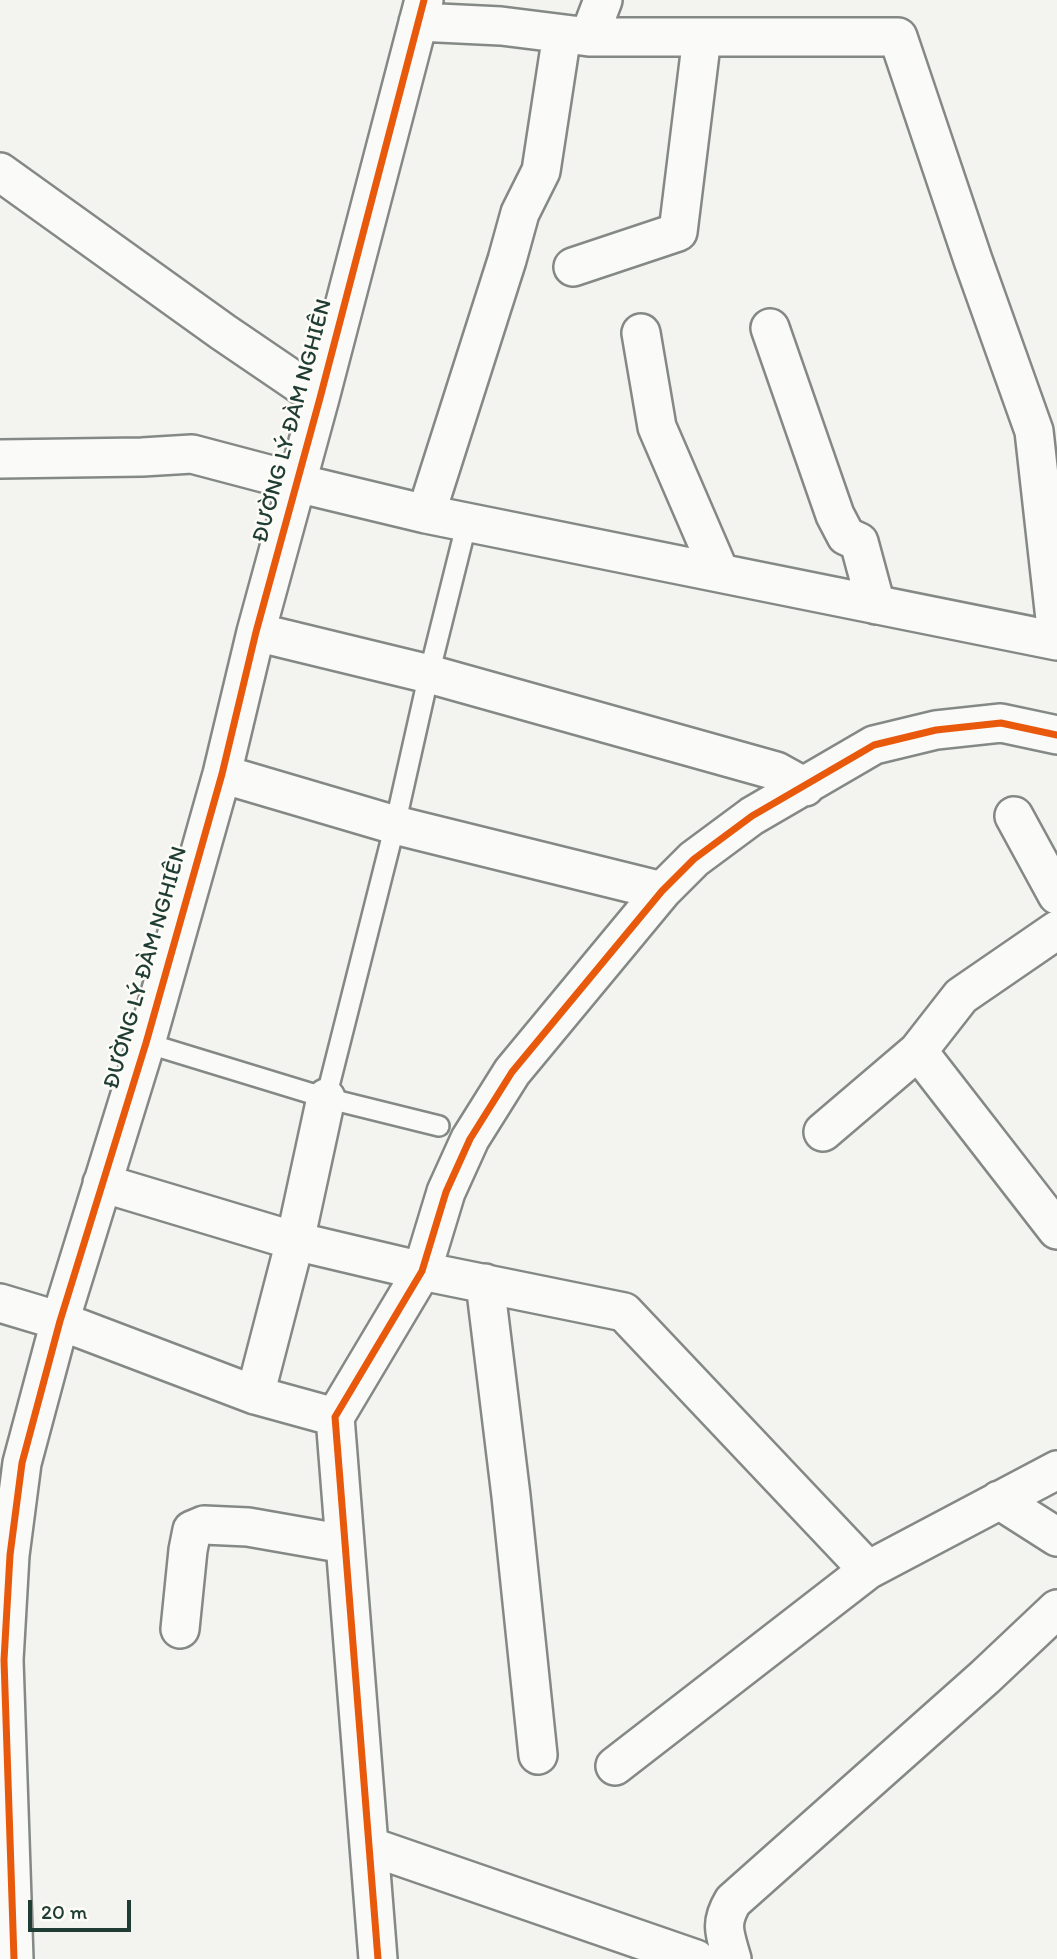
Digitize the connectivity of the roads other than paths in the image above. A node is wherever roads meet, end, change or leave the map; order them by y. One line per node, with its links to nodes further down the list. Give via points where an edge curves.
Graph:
1 (603, 0): 3 (street)
2 (421, 11): 3 (street); 9 (street, ĐƯỜNG LÝ ĐÀM NGHIÊN)
3 (575, 35): 4 (street); 13 (street, via 541,171 520,213)
4 (702, 37): 6 (street, via 678,232); 10 (street, via 898,37 973,260)
5 (0, 172): 9 (street)
6 (573, 267)
7 (770, 328): 16 (street, via 835,515 846,536 859,542)
8 (642, 333): 15 (street, via 657,427)
9 (320, 398): 12 (street, ĐƯỜNG LÝ ĐÀM NGHIÊN)
10 (1045, 426): 18 (street)
11 (0, 459): 12 (street, via 192,454)
12 (297, 483): 13 (street); 17 (street, ĐƯỜNG LÝ ĐÀM NGHIÊN)
13 (426, 514): 14 (street)
14 (467, 522): 15 (street); 19 (lane)
15 (720, 573): 16 (street)
16 (876, 605): 18 (street)
17 (256, 632): 19 (street); 21 (street, ĐƯỜNG LÝ ĐÀM NGHIÊN)
18 (1057, 639)
19 (429, 674): 22 (street, via 776,771); 24 (lane)
20 (1057, 735): 22 (street, via 1001,723 936,730 874,745)
21 (222, 774): 24 (street); 28 (street, ĐƯỜNG LÝ ĐÀM NGHIÊN)
22 (805, 787): 25 (street, via 752,816 694,859)
23 (1014, 817): 26 (street)
24 (396, 825): 25 (street); 30 (lane)
25 (662, 891): 36 (street, via 512,1072 470,1139 446,1192)
26 (1057, 895)
27 (1057, 930): 29 (street, via 961,996)
28 (146, 1043): 30 (lane); 33 (street, ĐƯỜNG LÝ ĐÀM NGHIÊN)
29 (918, 1051): 32 (street); 34 (street)
30 (326, 1098): 31 (lane); 35 (street)
31 (439, 1126)
32 (823, 1132)
33 (102, 1183): 35 (street); 39 (street, ĐƯỜNG LÝ ĐÀM NGHIÊN)
34 (1057, 1230)
35 (295, 1241): 36 (street); 40 (street)
36 (422, 1271): 37 (street); 41 (street)
37 (485, 1283): 46 (street, via 624,1312); 49 (street)
38 (0, 1303): 39 (street)
39 (60, 1321): 40 (street); 52 (street, ĐƯỜNG LÝ ĐÀM NGHIÊN, via 22,1463 10,1555 4,1660)
40 (255, 1395): 41 (street)
41 (335, 1418): 45 (street)
42 (1057, 1470): 43 (street)
43 (999, 1500): 44 (street); 46 (street)
44 (1057, 1537)
45 (345, 1544): 48 (street, via 248,1527 204,1524 192,1530); 51 (street)
46 (868, 1570): 50 (street)
47 (1057, 1609): 55 (street, via 733,1901 724,1914)
48 (180, 1629)
49 (538, 1755)
50 (615, 1766)
51 (369, 1846): 53 (street); 54 (street)
52 (14, 1959)
53 (378, 1959)
54 (696, 1959)
55 (732, 1959)

